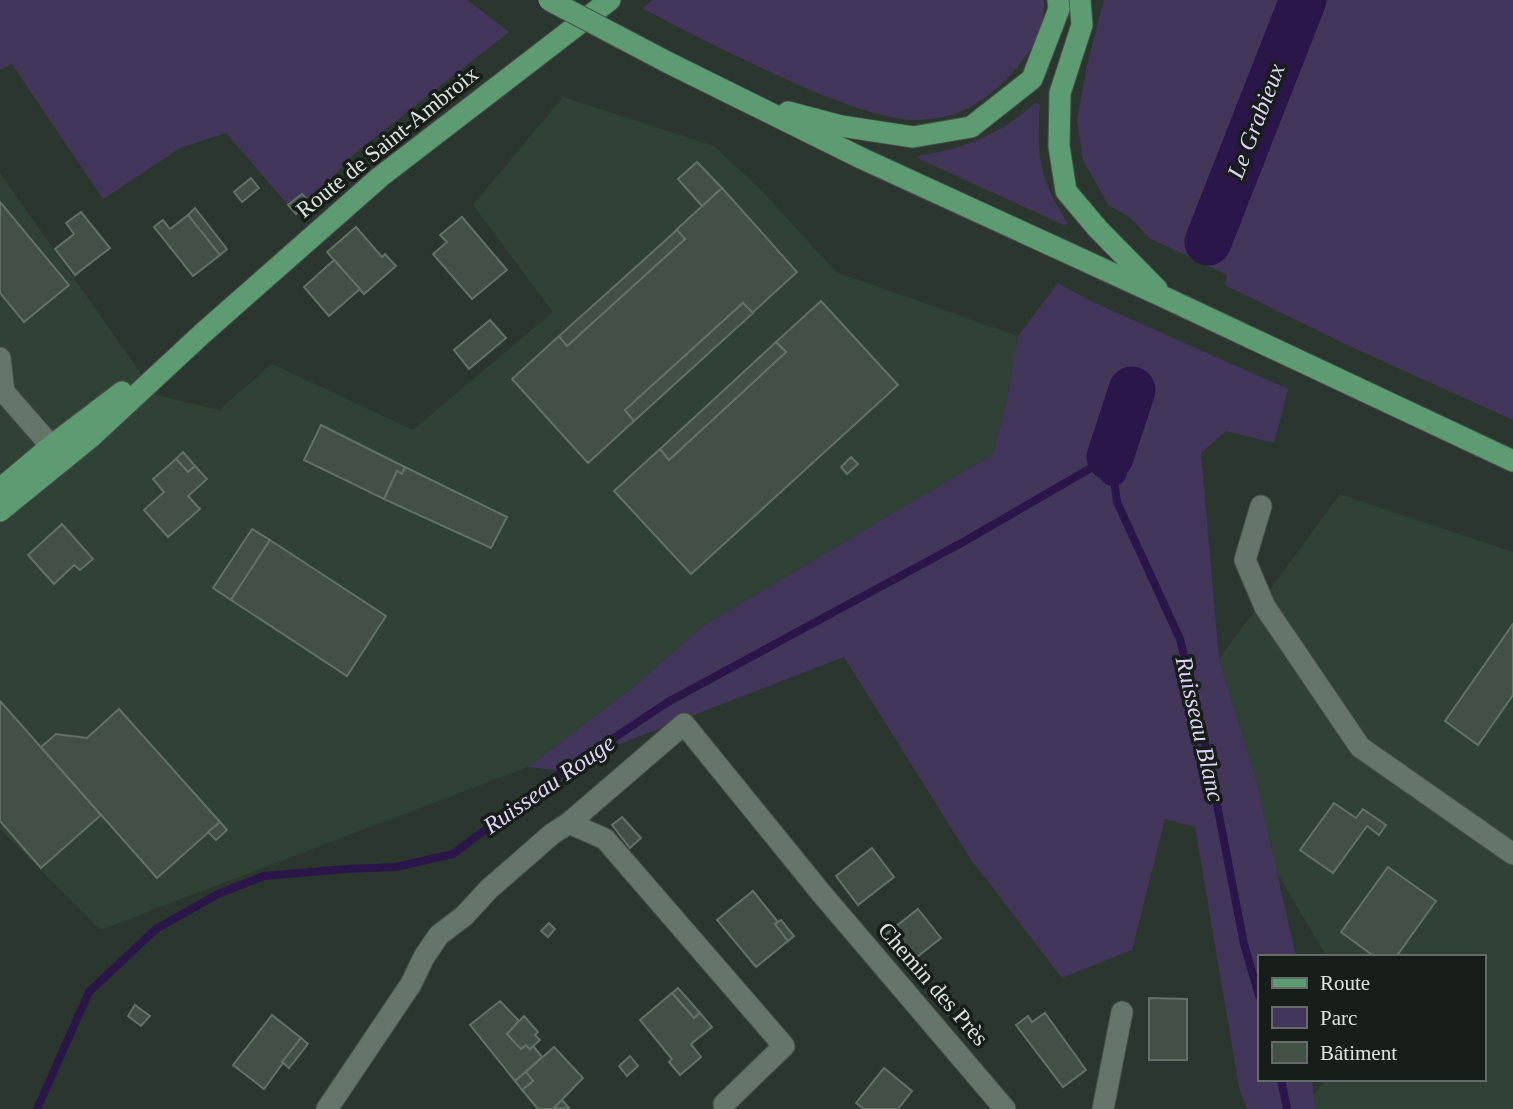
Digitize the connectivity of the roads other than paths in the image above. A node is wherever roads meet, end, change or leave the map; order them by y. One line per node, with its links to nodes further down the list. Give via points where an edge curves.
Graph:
1 (549, 0): 5 (main road, bridge)
2 (610, 0): 7 (main road, Route de Saint-Ambroix, via 380,177)
3 (1058, 0): 5 (main road, via 1059,9 1032,79 971,127 913,137 841,126)
4 (1080, 0): 6 (main road, via 1082,25 1060,93 1059,146 1066,191)
5 (742, 100): 6 (main road)
6 (1166, 298): 10 (main road)
7 (203, 333): 9 (main road, Route de Saint-Ambroix); 13 (main road, Route de Saint-Ambroix, via 91,437)
8 (0, 358): 9 (street, via 4,392)
9 (51, 446): 11 (main road, Route de Saint-Ambroix)
10 (1513, 461)
11 (0, 489)
12 (1261, 506): 15 (street, via 1245,560 1265,607 1360,747)
13 (0, 511)
14 (569, 823): 17 (street, via 605,838 784,1046); 18 (street, via 439,935 411,985); 19 (street, Chemin des Près, via 684,724)
15 (1513, 854)
16 (1122, 1012): 20 (street)
17 (724, 1104)
18 (327, 1109)
19 (1005, 1109)
20 (1103, 1109)

